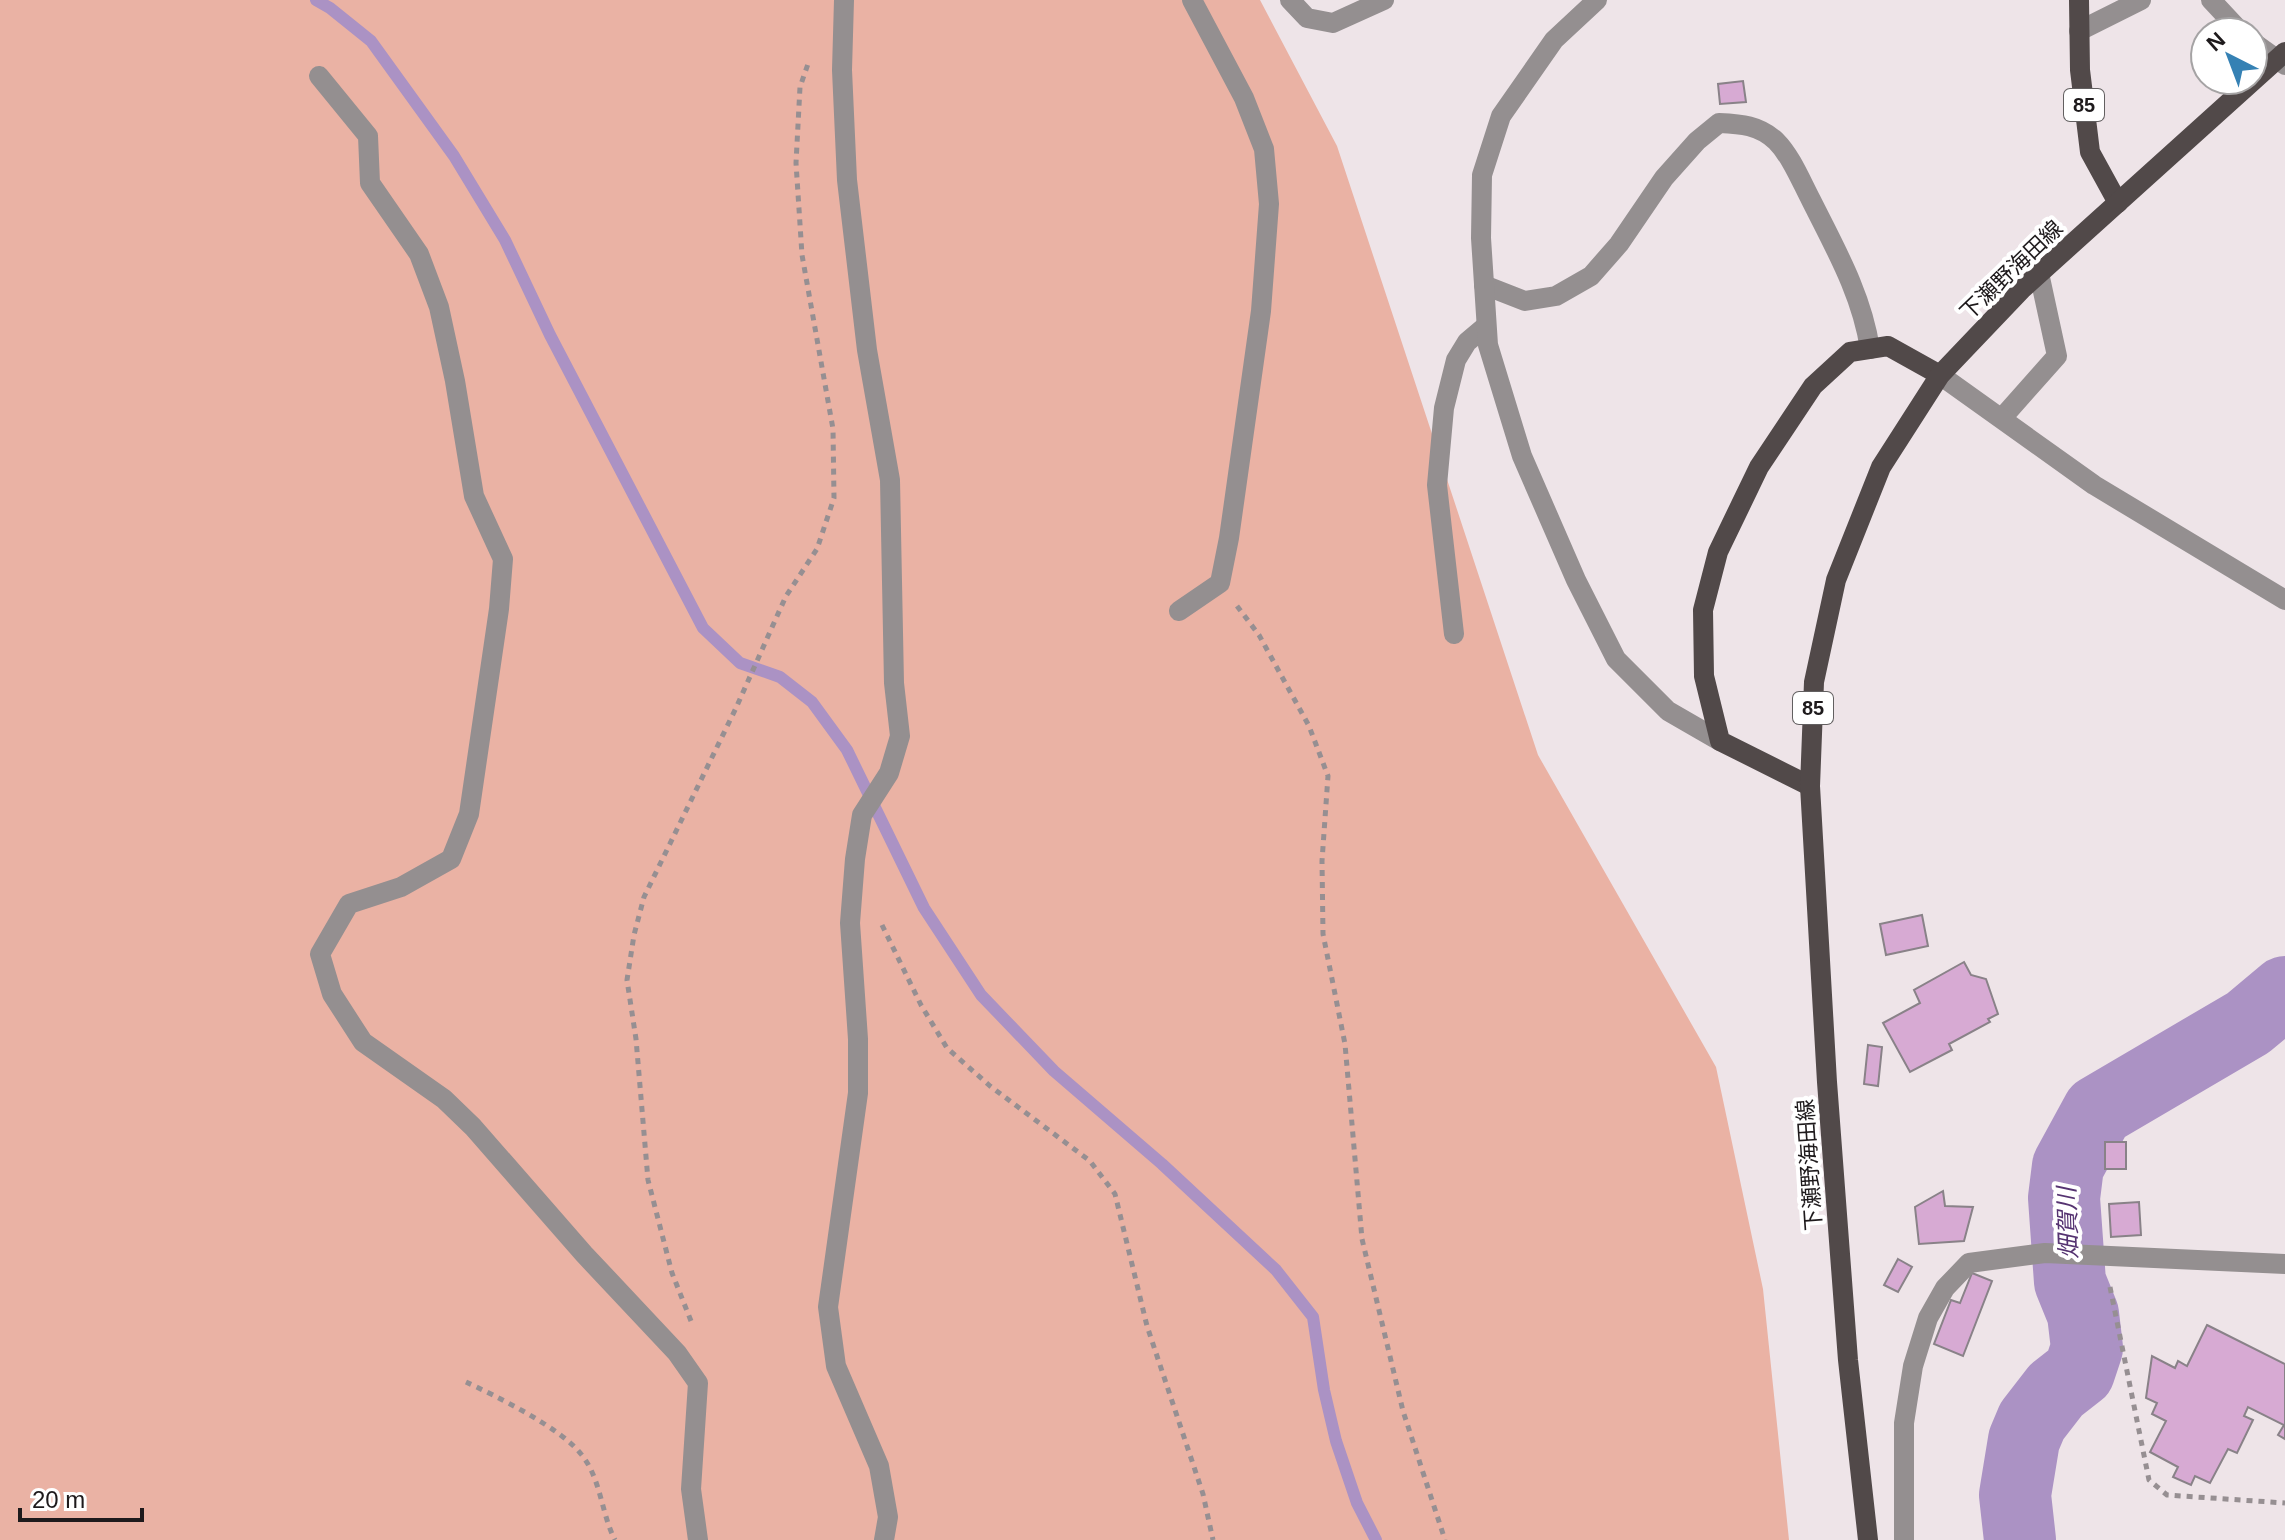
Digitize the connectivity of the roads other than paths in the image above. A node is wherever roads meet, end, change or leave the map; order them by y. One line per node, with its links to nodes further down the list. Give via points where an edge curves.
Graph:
1 (844, 0): 27 (street, via 847,180 867,350 890,480 900,736 889,773 862,815 853,884 858,1093 828,1307 836,1366 879,1466 888,1517)
2 (1192, 0): 21 (street, via 1244,98 1264,149 1269,204 1261,311 1220,583)
3 (1290, 0): 4 (street, via 1307,18 1333,23)
4 (1384, 0)
5 (1597, 0): 15 (street, via 1554,40 1501,116 1482,175)
6 (2079, 0): 10 (main road, 85)
7 (2141, 0): 10 (street)
8 (2211, 0): 9 (street)
9 (2226, 16)
10 (2079, 31): 13 (main road, 85, via 2090,152)
11 (2282, 59): 13 (main road, 下瀬野海田線 / 85)
12 (319, 76): 26 (street, via 368,136 370,183 419,254 439,307 474,496 503,559 469,814 451,859 401,887 349,904 320,954 332,994 363,1042 444,1099 473,1127 677,1353 698,1383 691,1489)
13 (2118, 203): 14 (main road, 下瀬野海田線 / 85)
14 (2039, 273): 18 (main road, 下瀬野海田線 / 85); 19 (street, via 2057,356)
15 (1484, 285): 16 (street); 17 (street, via 1525,301 1556,296 1591,276 1697,141 1719,123 1749,124 1776,141 1798,174 1849,275)
16 (1486, 326): 22 (street, via 1456,360 1444,408 1437,485); 23 (street, via 1522,456 1616,659 1668,711)
17 (1870, 349): 18 (main road, via 1888,346); 23 (main road, via 1850,352 1813,386 1759,467 1718,552 1703,610 1704,676)
18 (1940, 375): 19 (street); 24 (main road, 下瀬野海田線 / 85, via 1881,467 1836,580 1814,682)
19 (2002, 418): 20 (street, via 2094,485)
20 (2285, 600)
21 (1179, 611)
22 (1454, 634)
23 (1720, 741): 24 (main road)
24 (1810, 786): 28 (main road, 下瀬野海田線 / 85, via 1844,1314)
25 (2285, 1264): 29 (street, via 2045,1253 1969,1263 1945,1288 1928,1318 1913,1366 1904,1423)
26 (698, 1540)
27 (884, 1540)
28 (1868, 1540)
29 (1904, 1540)

